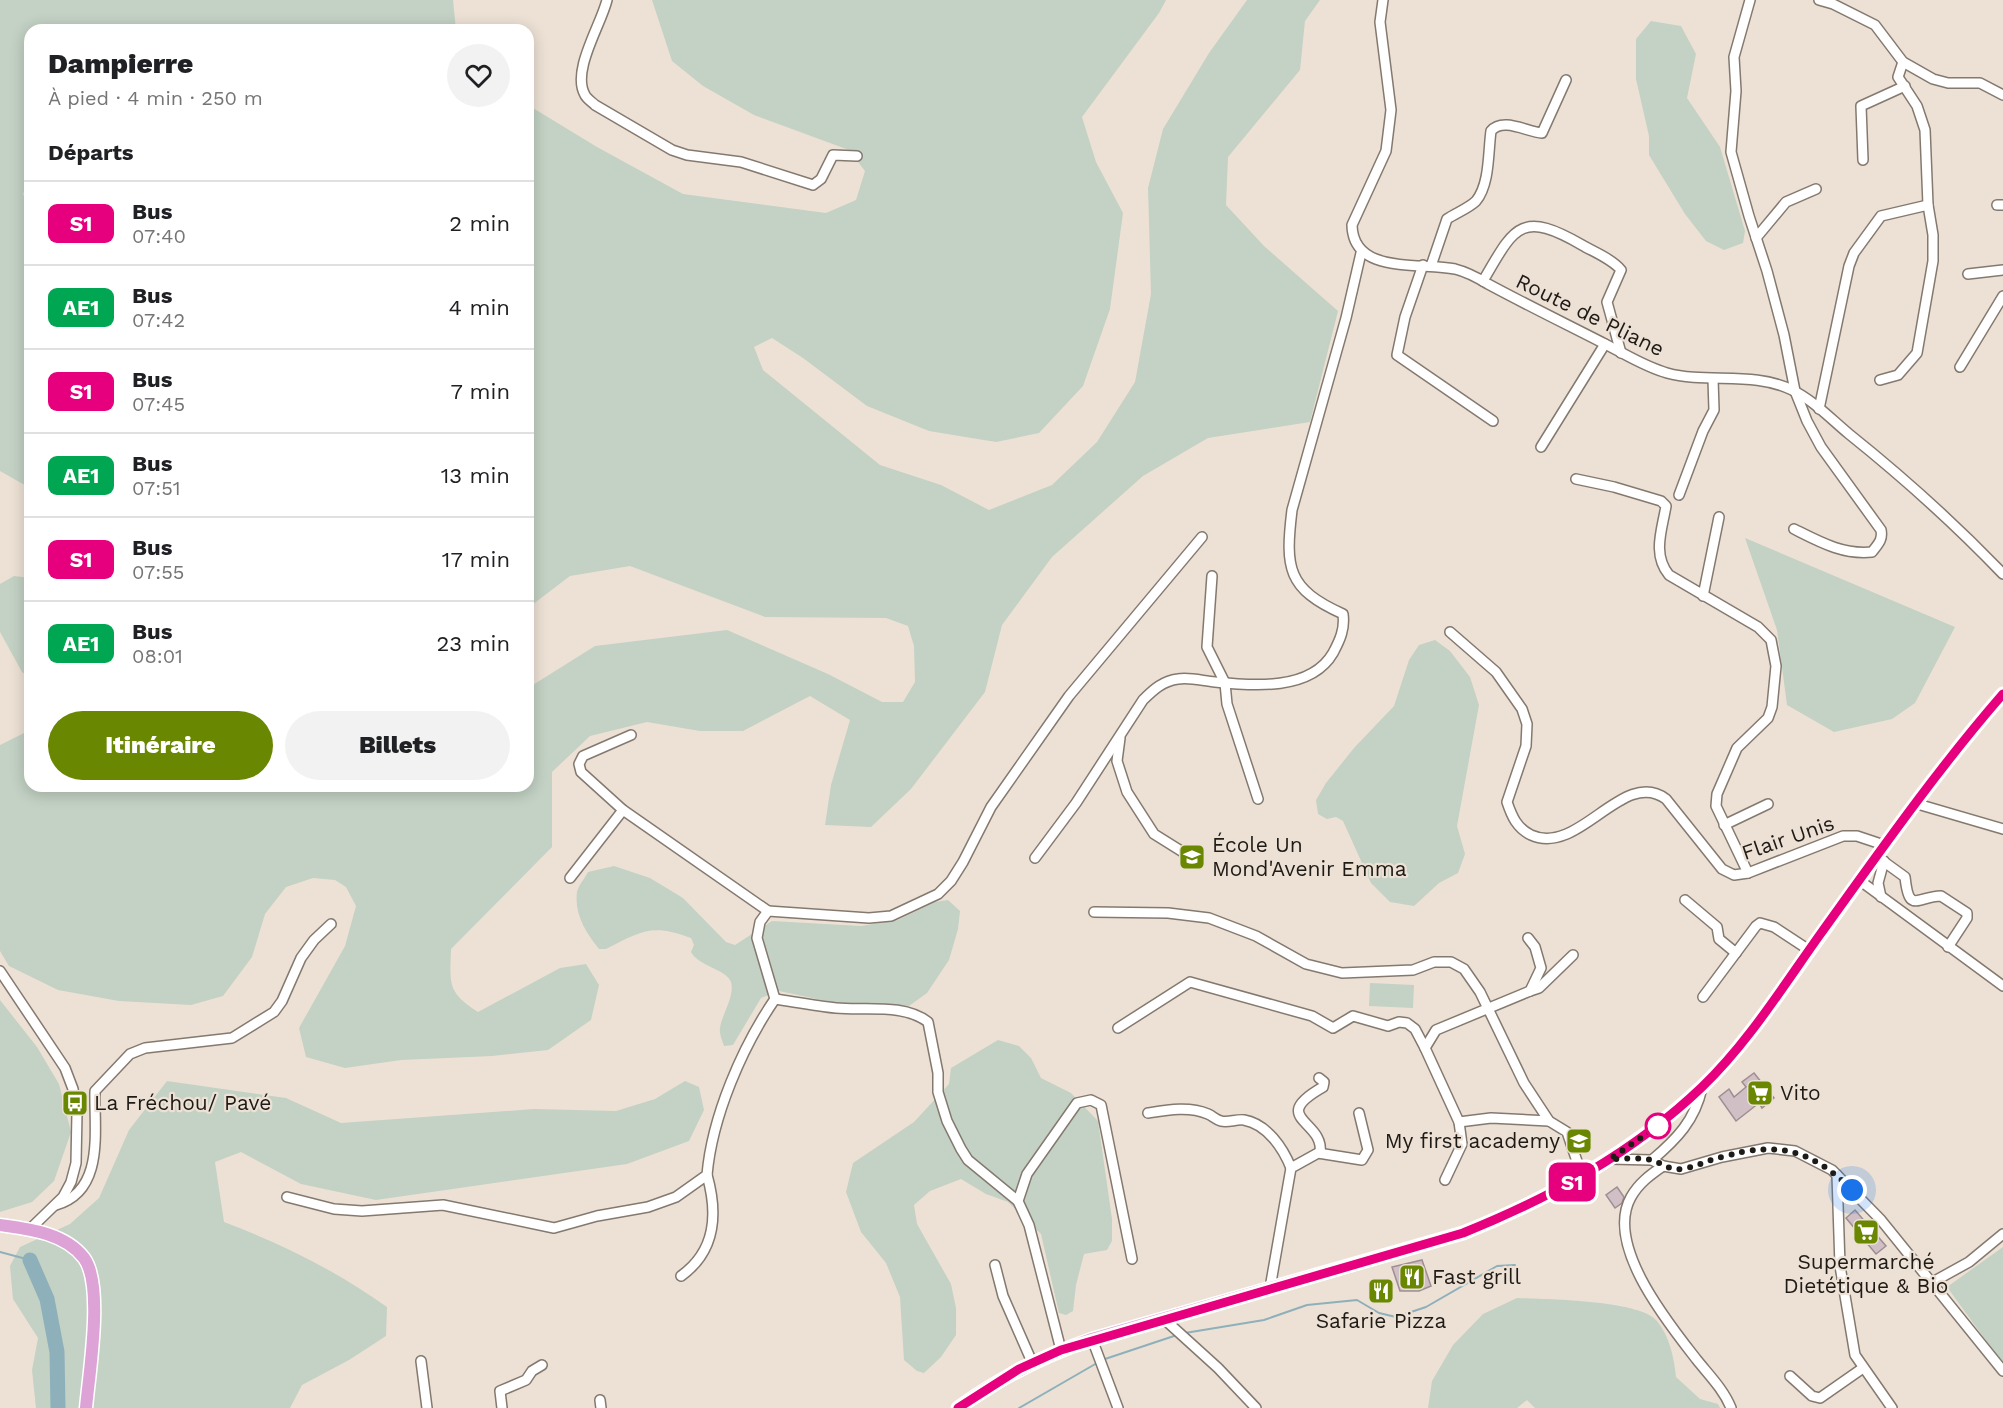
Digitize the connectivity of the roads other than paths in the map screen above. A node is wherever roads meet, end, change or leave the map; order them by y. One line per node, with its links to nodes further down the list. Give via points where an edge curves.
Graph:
1 (607, 0): 10 (street, via 582,71 585,95 595,105 672,150 741,162 813,185 821,179 833,154)
2 (1383, 0): 15 (street, via 1380,22 1391,110 1386,151 1352,225 1352,237)
3 (1750, 0): 14 (street, via 1734,57 1736,91 1731,144)
4 (1818, 0): 5 (street)
5 (1834, 2): 6 (street, via 1875,25)
6 (1903, 62): 8 (street, via 1898,77); 9 (street, via 1940,82 1980,83)
7 (1566, 80): 16 (street, via 1542,133 1503,124 1494,127 1481,192 1475,202 1447,219)
8 (1905, 86): 11 (street, via 1861,106); 13 (street, via 1925,130)
9 (2003, 96)
10 (857, 156)
11 (1863, 160)
12 (1816, 189): 14 (street, via 1786,202)
13 (1928, 205): 25 (street, via 1933,261 1920,348 1898,375); 27 (street, via 1881,216 1854,253)
14 (1756, 238): 26 (street, via 1784,335)
15 (1362, 253): 16 (street, Route de Pliane, via 1392,263); 39 (street, via 1297,490 1288,541 1289,563 1297,582 1320,604 1343,614 1344,627 1328,662 1315,674 1287,682)
16 (1427, 265): 19 (street, Route de Pliane, via 1457,270); 28 (street, via 1405,317 1397,354)
17 (2003, 270): 18 (street)
18 (1968, 274)
19 (1483, 281): 21 (street, Route de Pliane); 22 (street, via 1508,238 1524,227 1556,229 1621,270 1607,302)
20 (2003, 297): 23 (street)
21 (1605, 344): 22 (street, Route de Pliane); 29 (street)
22 (1622, 353): 24 (street, Route de Pliane, via 1666,373)
23 (1960, 367)
24 (1713, 379): 26 (street, Route de Pliane, via 1765,381); 31 (street, via 1714,410)
25 (1880, 380)
26 (1795, 391): 27 (street, Route de Pliane); 33 (street, via 1815,436 1882,536 1872,552 1855,554)
27 (1819, 409): 35 (street, Route de Pliane, via 1907,481)
28 (1493, 421)
29 (1541, 447)
30 (1576, 479): 37 (street, via 1661,501 1666,506 1658,548 1662,565 1669,575)
31 (1679, 495)
32 (1719, 518): 37 (street)
33 (1794, 529)
34 (1202, 537): 58 (street, via 1069,696 991,807 963,862 938,894 891,916)
35 (2003, 574)
36 (1212, 576): 39 (street, via 1207,647)
37 (1703, 596): 47 (street, via 1758,627 1772,640 1776,666 1775,694 1768,718 1737,748 1717,794 1716,806)
38 (1450, 632): 53 (street, Flair Unis, via 1496,672 1522,709 1527,746 1507,802 1525,832 1540,839 1558,838 1612,805 1647,790 1666,799 1722,869 1734,875)
39 (1225, 683): 42 (street, via 1186,678 1163,683 1143,700); 43 (street, via 1227,704)
40 (2003, 694): 44 (main road)
41 (631, 735): 46 (street, via 583,756 579,764 581,772)
42 (1120, 735): 50 (street); 51 (street, via 1117,760 1127,792 1154,834)
43 (1258, 799)
44 (1914, 803): 48 (street); 49 (main road)
45 (1768, 804): 47 (street)
46 (623, 810): 54 (street); 58 (street)
47 (1724, 825): 53 (street)
48 (2003, 829)
49 (1884, 845): 52 (main road); 53 (street, Flair Unis, via 1857,836 1843,836)
50 (1035, 858)
51 (1194, 859)
52 (1880, 859): 55 (main road); 56 (street); 62 (street, via 1905,878 1906,893 1912,900 1941,896 1967,913)
53 (1748, 873)
54 (570, 878)
55 (1859, 880): 56 (street); 63 (main road)
56 (1881, 897): 62 (street)
57 (1685, 900): 64 (street, via 1713,922 1719,939)
58 (768, 911): 70 (street, via 758,927 757,938)
59 (1094, 912): 71 (street, via 1209,918 1256,936 1306,964 1342,973 1413,970 1434,962 1451,962 1464,969)
60 (331, 924): 91 (street, via 301,958 274,1012 232,1038 145,1048 130,1054 96,1087 94,1158 89,1175 70,1201)
61 (1528, 938): 68 (street, via 1541,968)
62 (1948, 947): 67 (street)
63 (1809, 950): 64 (street, via 1764,923 1756,926); 75 (main road, via 1728,1060)
64 (1736, 952): 69 (street)
65 (1573, 955): 68 (street, via 1539,988)
66 (0, 971): 91 (street, via 65,1068 73,1089 77,1113 76,1163 71,1182)
67 (2003, 986)
68 (1530, 991): 71 (street)
69 (1703, 997)
70 (775, 999): 85 (street, via 744,1052 720,1113); 90 (street, via 897,1011 928,1022 939,1073 938,1092 961,1149 968,1160)
71 (1486, 1008): 73 (street, via 1436,1030); 78 (street, via 1524,1083)
72 (1118, 1028): 73 (street, via 1190,982 1312,1016 1333,1028 1353,1016 1388,1026 1407,1023)
73 (1425, 1048): 79 (street)
74 (1319, 1078): 80 (street, via 1323,1087 1302,1100 1299,1113 1319,1139)
75 (1702, 1087): 81 (main road, via 1652,1131); 82 (street, via 1694,1115)
76 (1148, 1113): 84 (street, via 1174,1109 1210,1115 1223,1122 1252,1122 1277,1142)
77 (1359, 1113): 80 (street, via 1368,1150 1365,1157 1362,1160)
78 (1549, 1121): 79 (street, via 1491,1118); 87 (street, via 1567,1132)
79 (1459, 1122): 88 (street, via 1462,1144)
80 (1320, 1153): 84 (street)
81 (1610, 1159): 82 (street); 87 (main road)
82 (1652, 1160): 83 (street)
83 (1663, 1166): 86 (street, via 1681,1169 1722,1156 1768,1148 1795,1151); 115 (street, via 1643,1180 1629,1199 1625,1220 1627,1243 1635,1268 1652,1297)
84 (1291, 1168): 99 (street)
85 (707, 1175): 89 (street, via 676,1197 554,1228 443,1204 362,1211 334,1209); 97 (street, via 714,1202 710,1238 699,1261)
86 (1837, 1175): 98 (street, via 1881,1220); 106 (street, via 1840,1266 1855,1355)
87 (1582, 1176): 99 (main road, via 1513,1213 1463,1233)
88 (1445, 1180)
89 (287, 1197)
90 (1018, 1201): 95 (street, via 1027,1174 1077,1103 1091,1100 1101,1105); 102 (street, via 1029,1225)
91 (56, 1205): 93 (street)
92 (0, 1225): 93 (main road)
93 (30, 1229): 109 (main road, via 72,1247 83,1257 92,1275 94,1316)
94 (2003, 1234): 98 (street, via 1969,1262)
95 (1132, 1259)
96 (995, 1265): 104 (street, via 1003,1296)
97 (681, 1276)
98 (1931, 1283): 107 (street)
99 (1270, 1288): 100 (main road)
100 (1164, 1319): 101 (main road); 114 (street)
101 (1092, 1339): 102 (main road); 113 (street)
102 (1061, 1350): 104 (main road)
103 (421, 1361): 110 (street)
104 (1032, 1362): 112 (main road)
105 (542, 1365): 111 (street, via 526,1380 500,1392)
106 (1863, 1368): 108 (street, via 1820,1398 1812,1396); 116 (street)
107 (2003, 1371)
108 (1790, 1376)
109 (86, 1408)
110 (427, 1408)
111 (502, 1408)
112 (958, 1408)
113 (1118, 1408)
114 (1256, 1408)
115 (1731, 1408)
116 (1892, 1408)

